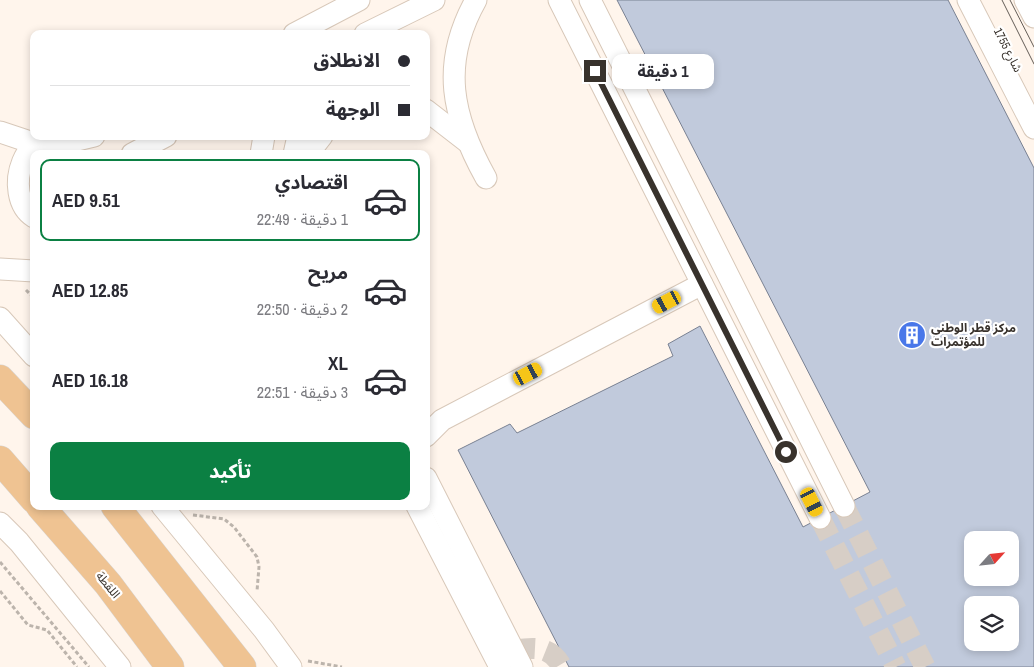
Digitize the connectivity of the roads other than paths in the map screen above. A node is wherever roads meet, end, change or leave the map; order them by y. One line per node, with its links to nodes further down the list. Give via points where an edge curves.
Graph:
1 (359, 0): 10 (street)
2 (434, 0): 11 (street)
3 (476, 0): 19 (street, via 465,19 455,62 454,89)
4 (559, 0): 30 (street)
5 (590, 0): 39 (street)
6 (968, 0): 14 (street)
7 (982, 0): 12 (street, شارع 1755)
8 (1026, 0): 9 (street)
9 (1034, 17)
10 (302, 30)
11 (373, 30)
12 (1034, 100)
13 (430, 113): 19 (street)
14 (1034, 128)
15 (0, 132): 20 (street)
16 (81, 140): 20 (street)
17 (158, 140): 22 (street)
18 (319, 140): 23 (street)
19 (466, 142): 25 (street)
20 (54, 148): 21 (street)
21 (37, 150)
22 (140, 150)
23 (311, 150)
24 (30, 151): 26 (street, via 20,152 9,165)
25 (486, 178)
26 (3, 185): 27 (street, via 18,208)
27 (30, 215)
28 (0, 269): 29 (street)
29 (30, 272)
30 (702, 284): 35 (street); 44 (street)
31 (0, 318): 32 (street)
32 (30, 352)
33 (3, 379): 34 (main road)
34 (30, 411)
35 (434, 421)
36 (0, 460): 38 (main road)
37 (430, 486): 51 (street)
38 (30, 494)
39 (844, 506)
40 (43, 510): 48 (main road, اللقطة, via 108,584)
41 (118, 510): 49 (main road)
42 (165, 510): 46 (street, via 264,630)
43 (419, 510): 50 (street)
44 (820, 518)
45 (0, 523): 47 (street)
46 (296, 662)
47 (120, 667)
48 (170, 667)
49 (242, 667)
50 (500, 667)
51 (522, 667)

